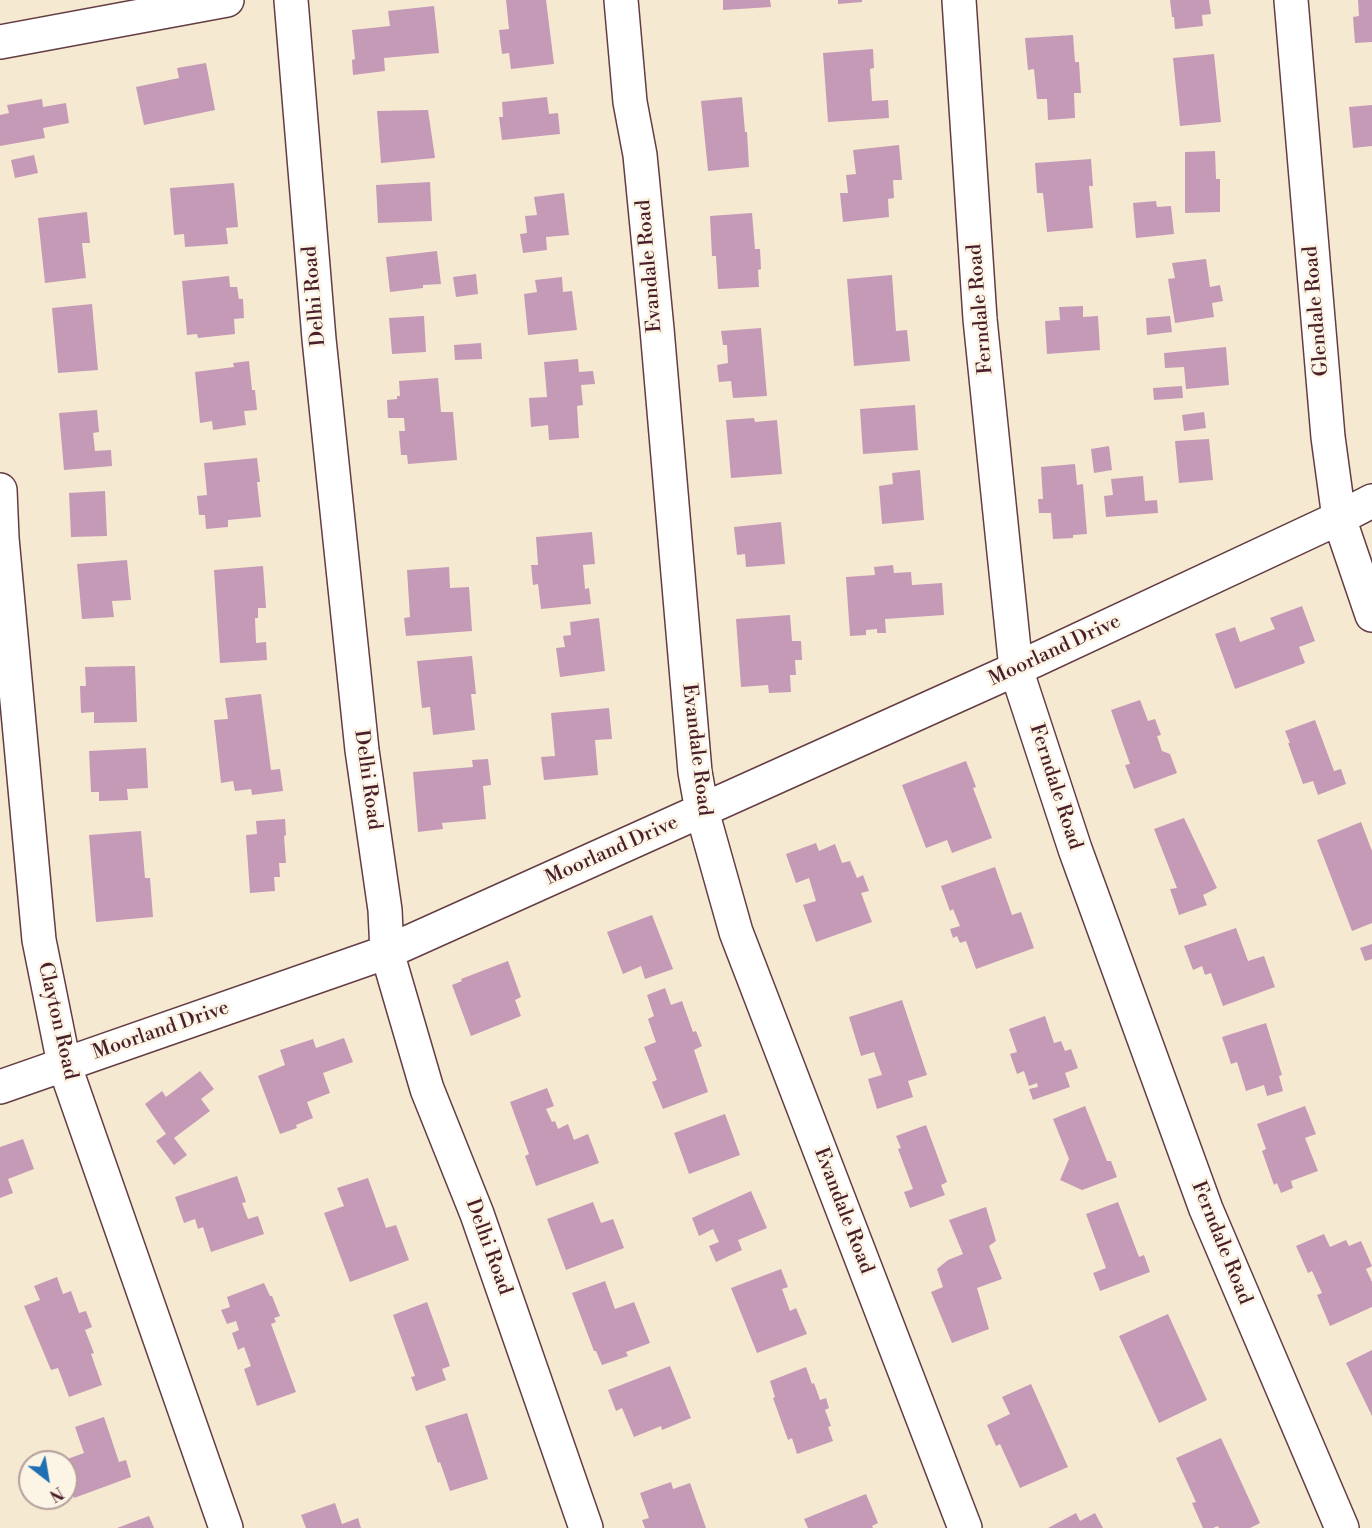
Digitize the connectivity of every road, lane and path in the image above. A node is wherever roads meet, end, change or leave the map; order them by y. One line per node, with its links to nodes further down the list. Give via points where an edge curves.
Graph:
1 (227, 0): 6 (street)
2 (291, 0): 14 (street, Delhi Road, via 319,339)
3 (621, 0): 13 (street, Evandale Road, via 630,102 641,166 695,772)
4 (959, 0): 11 (street, Ferndale Road, via 980,319)
5 (1291, 0): 9 (street, Glendale Road, via 1328,437)
6 (0, 42)
7 (0, 490): 12 (street, Clayton Road)
8 (1372, 501): 9 (street, Moorland Drive)
9 (1339, 518): 10 (street, Glendale Road); 11 (street, Moorland Drive)
10 (1372, 615)
11 (1016, 669): 13 (street, Moorland Drive); 20 (street, Ferndale Road, via 1075,849 1206,1209)
12 (10, 721): 15 (street, Clayton Road, via 39,940)
13 (702, 810): 14 (street, Moorland Drive); 19 (street, Evandale Road, via 736,932)
14 (387, 952): 15 (street, Moorland Drive); 18 (street, Delhi Road, via 427,1089 477,1214)
15 (64, 1064): 16 (street, Moorland Drive); 17 (street, Clayton Road)
16 (0, 1087)
17 (226, 1528)
18 (585, 1528)
19 (965, 1528)
20 (1342, 1528)

